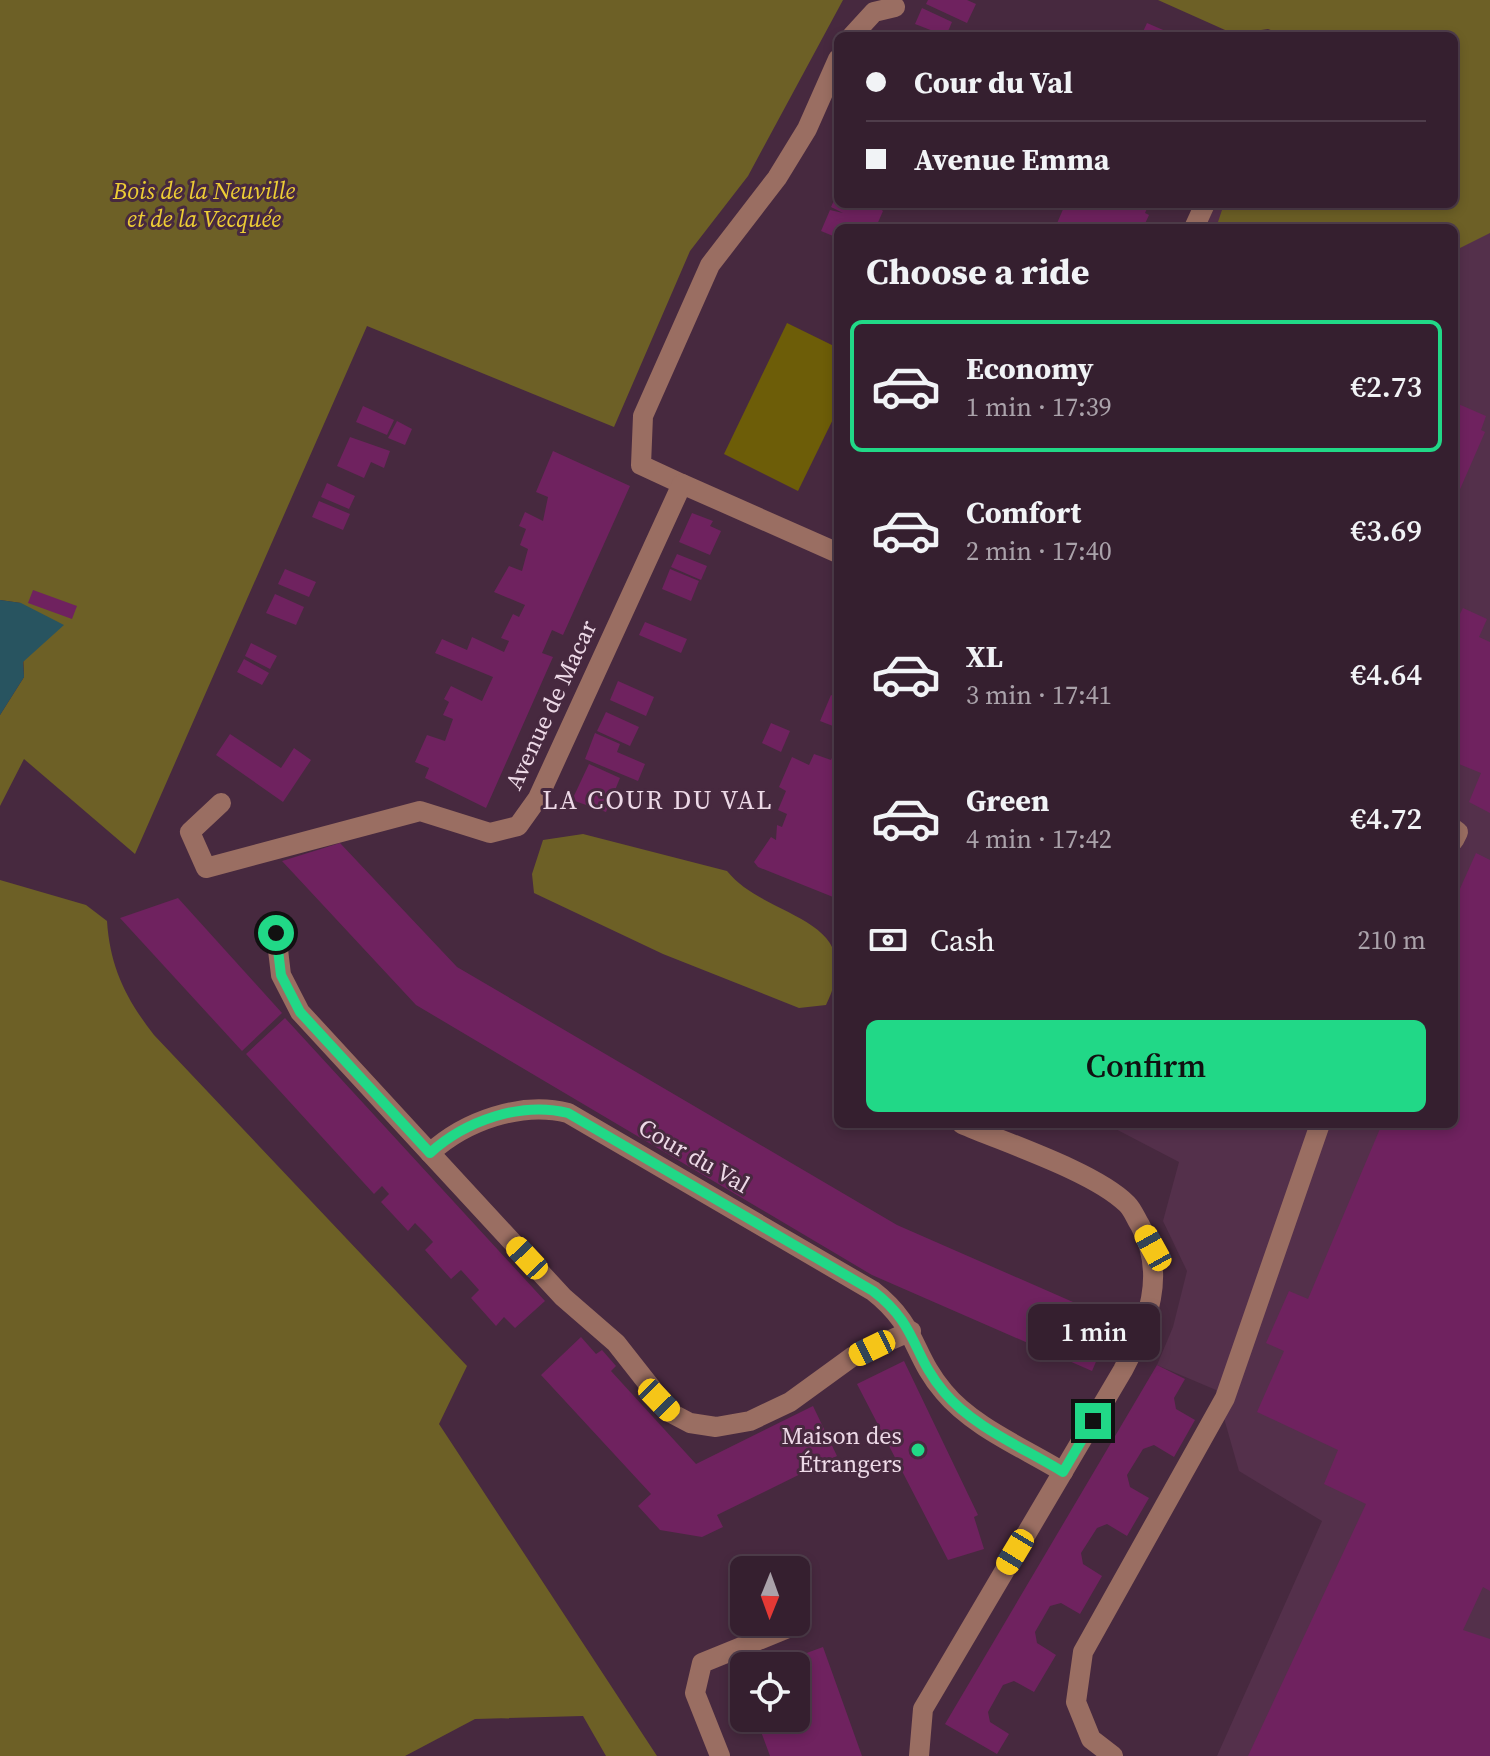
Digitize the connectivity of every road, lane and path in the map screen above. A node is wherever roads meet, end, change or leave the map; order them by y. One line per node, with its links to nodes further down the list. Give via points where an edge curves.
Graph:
1 (895, 7): 2 (street, via 874,12)
2 (856, 32)
3 (834, 68): 4 (street, via 807,129 777,178 710,265 643,416 641,465)
4 (682, 484): 5 (street); 6 (street, Avenue de Macar, via 538,798 518,826 490,833 420,811 206,868 190,832)
5 (834, 551)
6 (221, 803)
7 (276, 933): 10 (street, via 281,975 300,1012)
8 (971, 1128): 12 (street, via 1092,1180 1128,1205 1153,1248 1152,1302 1138,1342)
9 (1319, 1128): 16 (street, via 1225,1398 1083,1652 1076,1702 1091,1739)
10 (430, 1153): 11 (street, Cour du Val, via 468,1124 541,1110 568,1113 873,1291); 11 (street, via 563,1297 616,1343 665,1407 690,1423 716,1427 750,1421 790,1402 852,1357)
11 (911, 1331): 12 (street, Cour du Val, via 932,1377 956,1405)
12 (1063, 1472): 15 (street, via 923,1709)
13 (768, 1636): 14 (street, via 702,1663 695,1693)
14 (720, 1756)
15 (919, 1756)
16 (1113, 1756)

